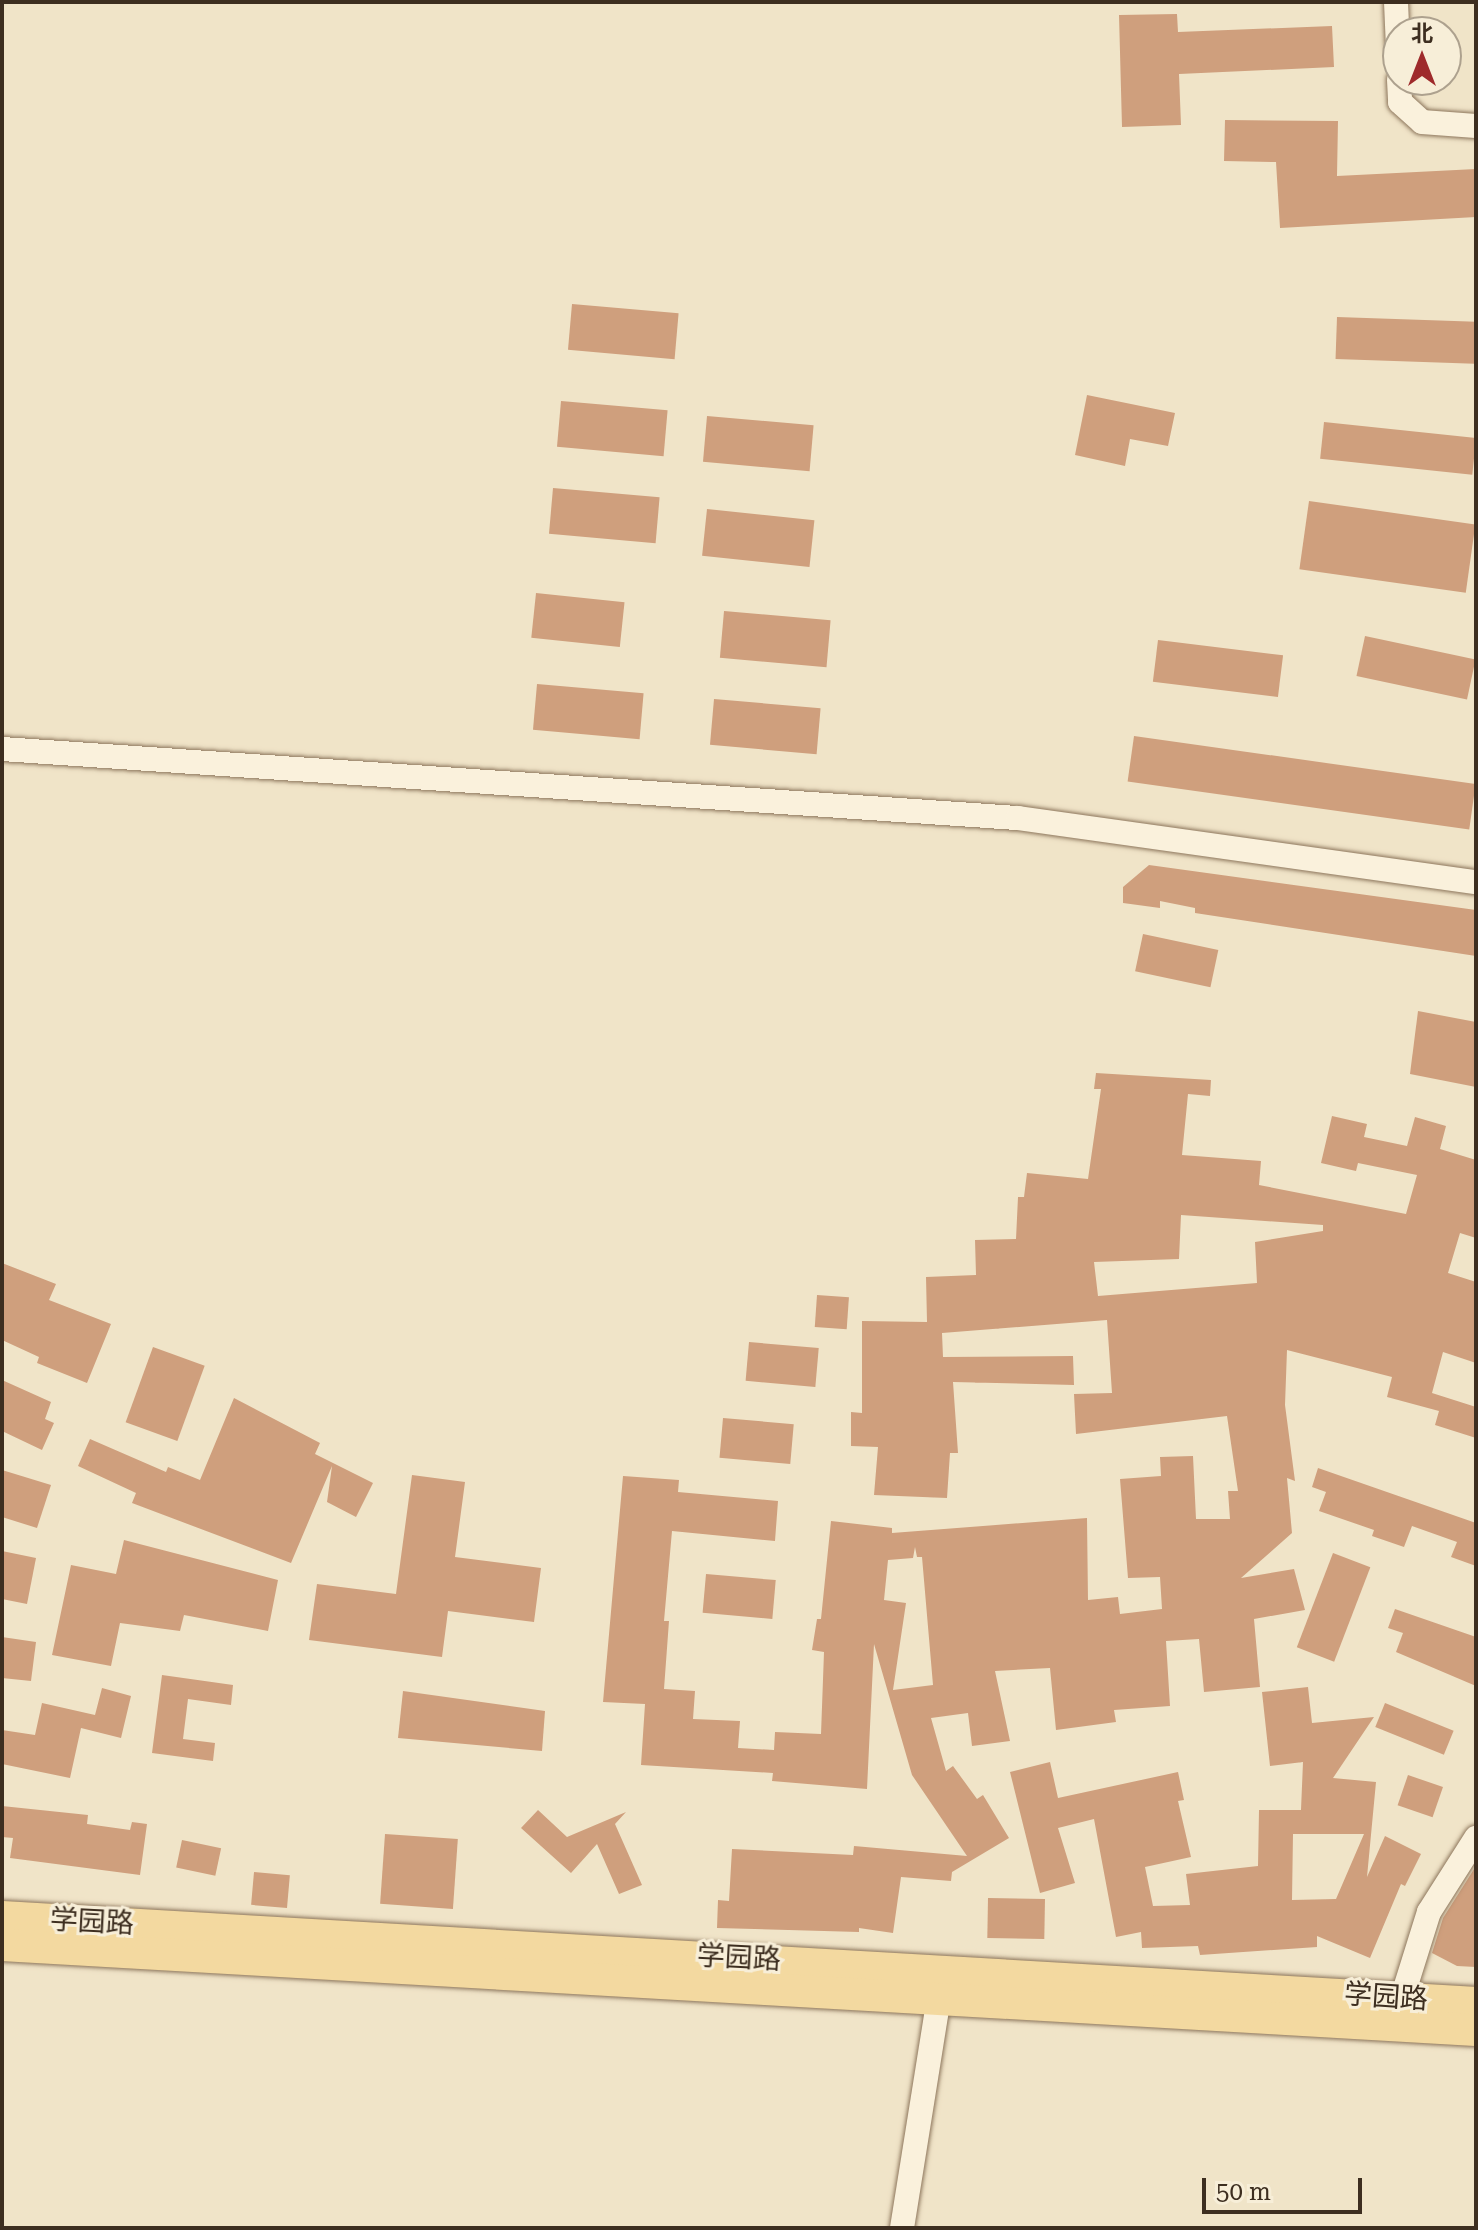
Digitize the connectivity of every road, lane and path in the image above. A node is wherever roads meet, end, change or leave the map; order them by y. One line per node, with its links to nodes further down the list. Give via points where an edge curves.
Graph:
1 (1400, 96): 2 (street, via 1422,122)
2 (1476, 126)
3 (2, 749): 4 (street, via 1018,818)
4 (1476, 882)
5 (1476, 1838): 9 (street, via 1429,1912)
6 (2, 1917): 9 (main road, 学园路)
7 (2, 1945): 8 (main road)
8 (939, 1996): 11 (main road); 12 (street)
9 (1402, 1998): 10 (main road, 学园路)
10 (1476, 2003)
11 (1476, 2030)
12 (902, 2228)

